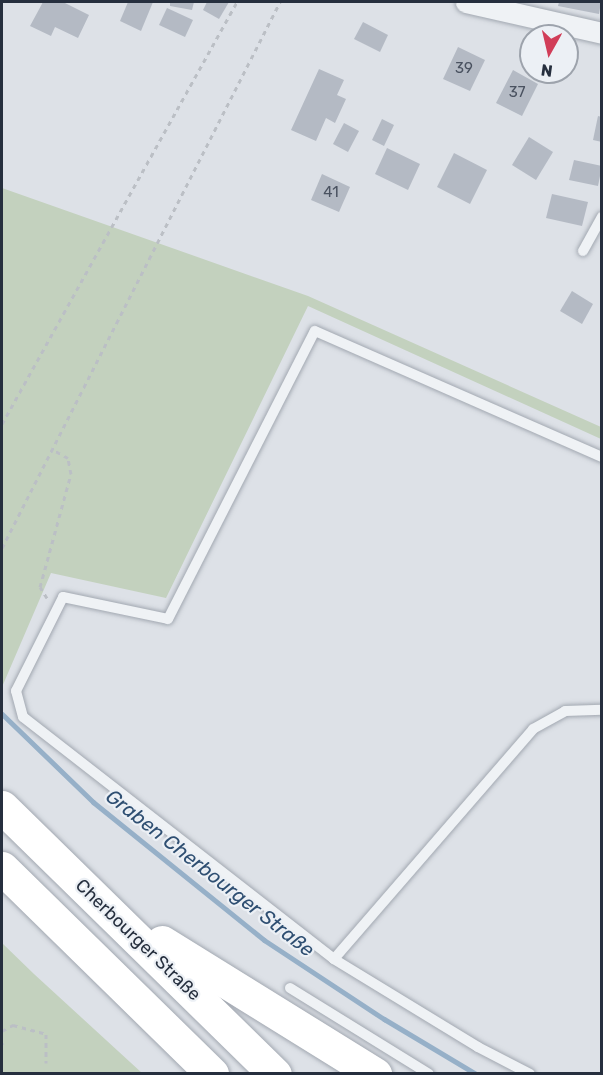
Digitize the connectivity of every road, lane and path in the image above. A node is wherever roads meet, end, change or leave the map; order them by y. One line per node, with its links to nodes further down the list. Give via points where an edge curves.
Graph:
1 (237, 2): 7 (path)
2 (280, 2): 8 (path)
3 (466, 2): 4 (street)
4 (602, 33)
5 (602, 217): 6 (lane)
6 (583, 250)
7 (2, 424)
8 (52, 449): 10 (path); 11 (path, via 68,459 71,474 40,586)
9 (602, 457): 11 (lane, via 315,331 168,619 63,597)
10 (2, 548)
11 (55, 613): 16 (lane, via 16,691 23,717)
12 (602, 710): 16 (lane, via 565,711 533,729)
13 (2, 807): 15 (main road, Cherbourger Straße)
14 (2, 868): 20 (main road)
15 (89, 892): 21 (main road, Cherbourger Straße); 22 (main road, via 216,979)
16 (333, 959): 24 (lane)
17 (290, 988): 23 (lane)
18 (2, 1031): 19 (path, via 13,1024 46,1034)
19 (46, 1063)
20 (212, 1074)
21 (274, 1074)
22 (375, 1074)
23 (429, 1074)
24 (530, 1074)

